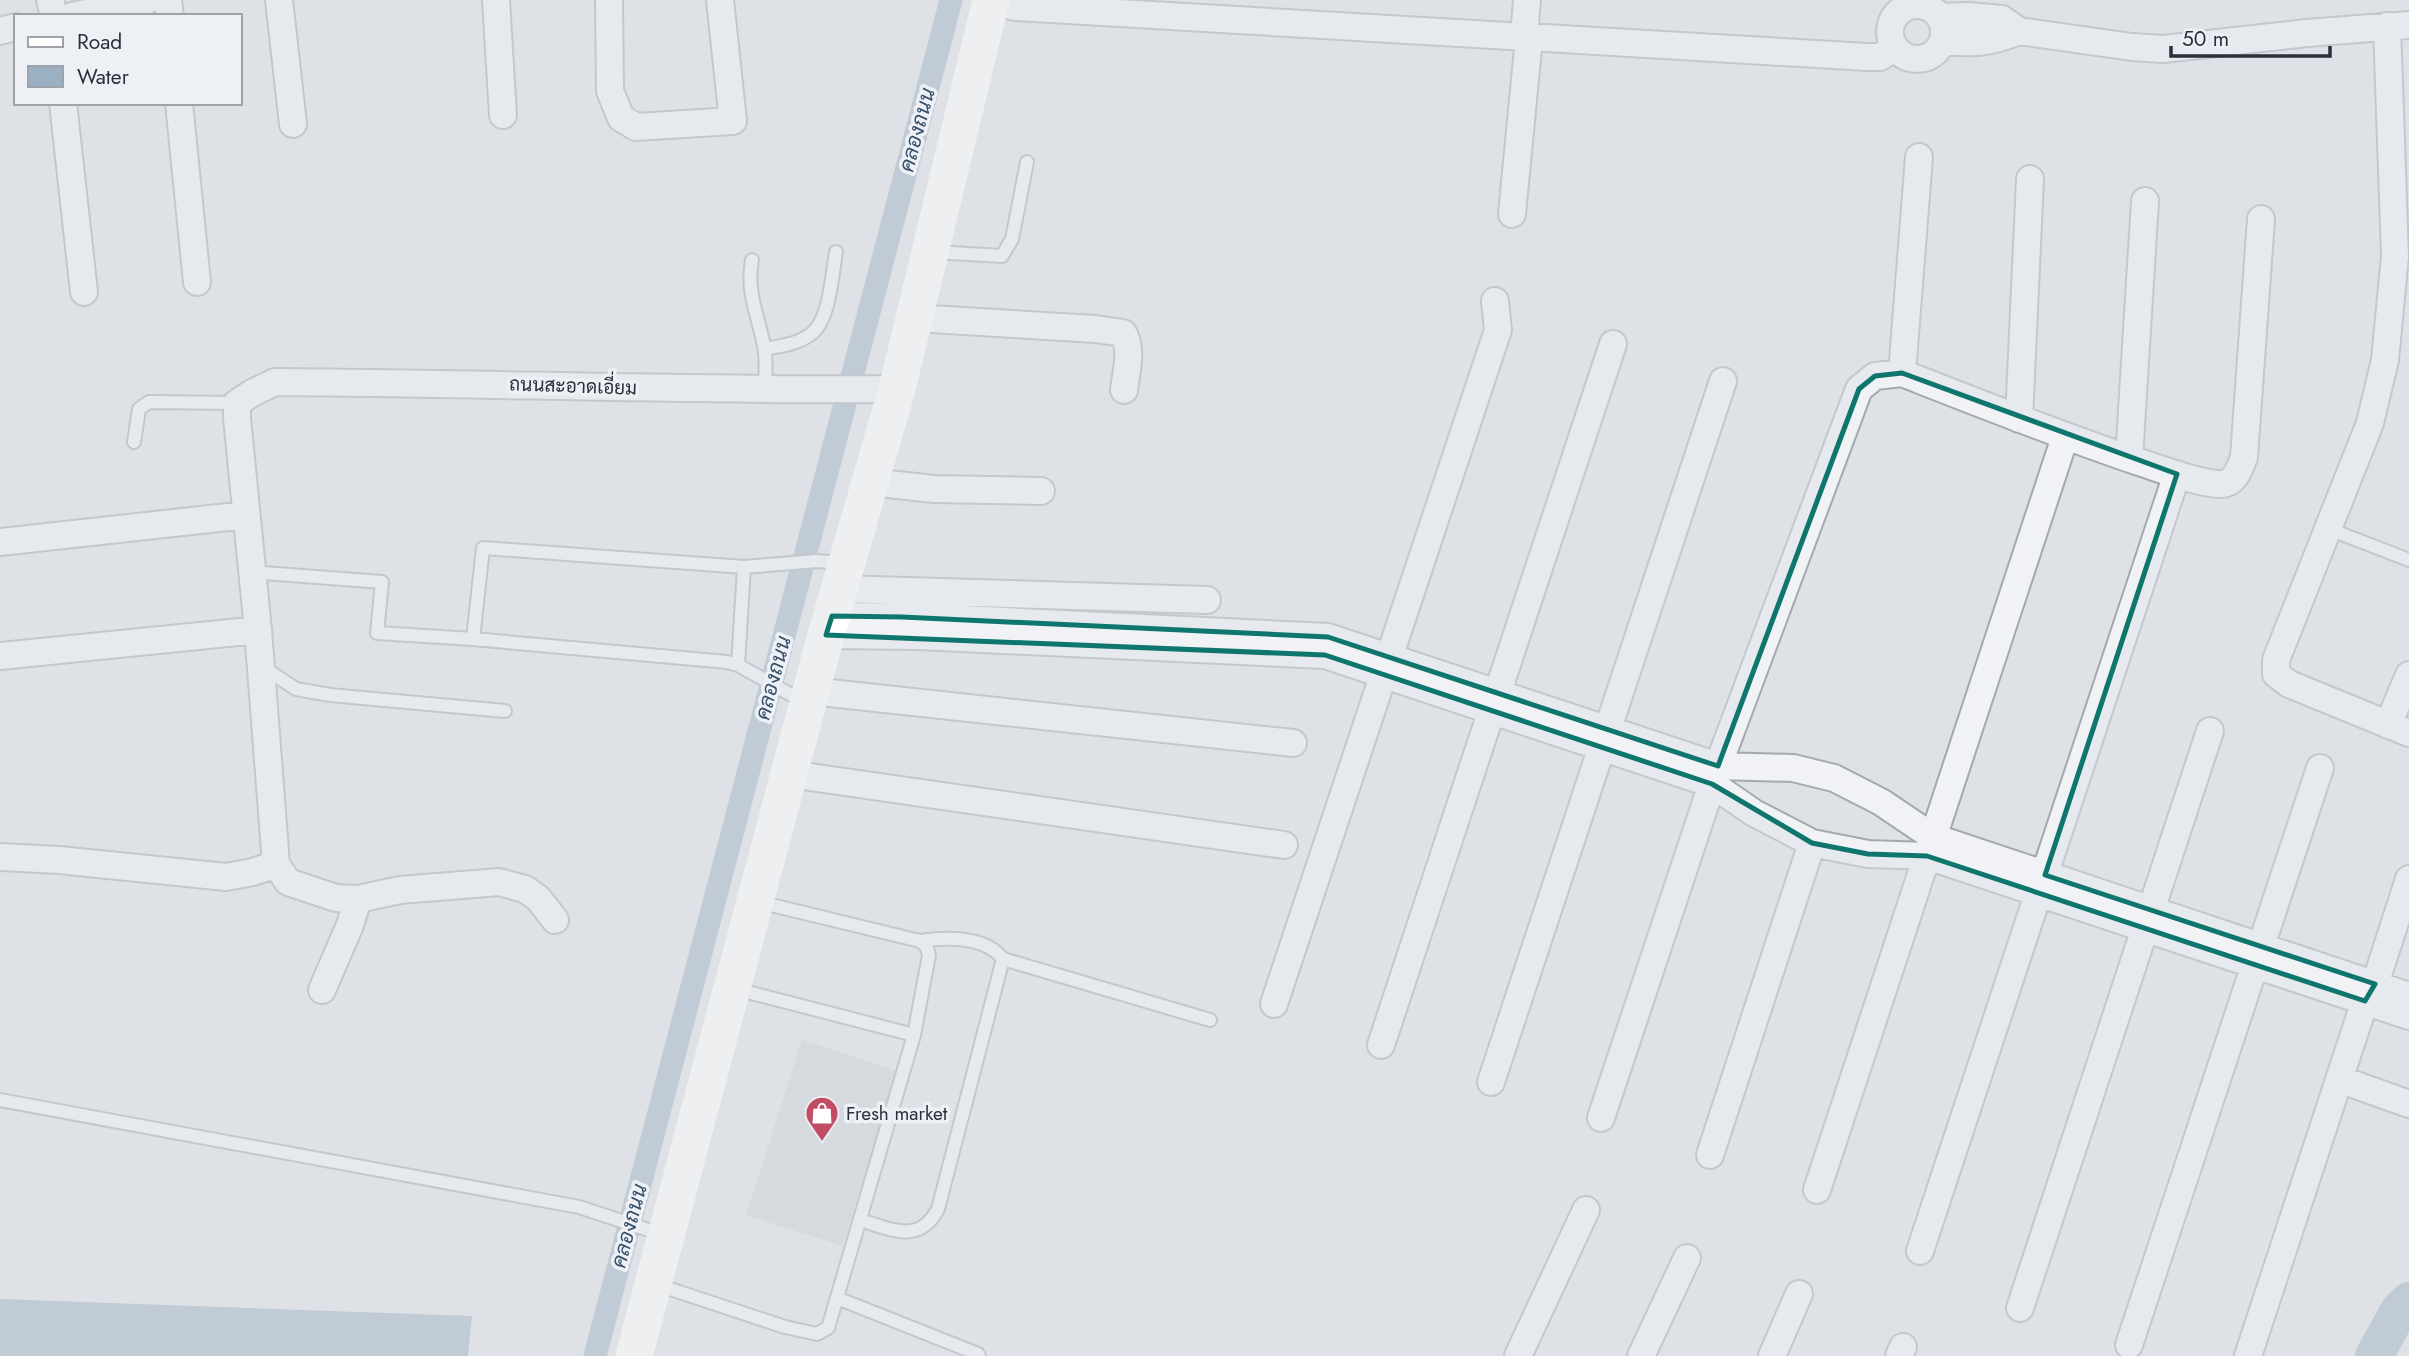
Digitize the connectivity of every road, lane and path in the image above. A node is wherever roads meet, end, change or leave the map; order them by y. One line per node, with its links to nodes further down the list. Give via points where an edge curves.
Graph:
1 (148, 0): 9 (street)
2 (279, 0): 17 (street)
3 (496, 0): 16 (street)
4 (610, 0): 5 (street, via 610,91 621,118 636,127 733,121)
5 (720, 0)
6 (1527, 0): 12 (street)
7 (991, 1): 12 (street, via 1016,8); 25 (street)
8 (1898, 6): 10 (street, via 1916,5); 13 (street, via 1891,23)
9 (82, 14)
10 (1934, 16): 11 (street, via 2002,19 2019,31 2163,49); 13 (street, via 1937,52 1914,61)
11 (2398, 26): 18 (street)
12 (1527, 37): 13 (street, via 1867,57 1880,57); 23 (street)
13 (1894, 48)
14 (63, 105): 30 (street)
15 (179, 105): 29 (street)
16 (503, 115)
17 (293, 124)
18 (2401, 141): 27 (street)
19 (1919, 157): 36 (street)
20 (1027, 162): 25 (lane, via 1012,239 1002,256)
21 (2030, 178): 42 (street)
22 (2145, 201): 45 (street)
23 (1512, 214)
24 (2261, 219): 46 (street, via 2244,457 2238,472 2222,484)
25 (930, 251): 32 (street)
26 (836, 252): 34 (lane, via 824,316 813,333)
27 (2402, 256): 35 (street)
28 (752, 260): 34 (lane, via 750,293)
29 (197, 282)
30 (84, 292)
31 (1495, 301): 62 (street, via 1498,330)
32 (914, 318): 39 (street); 40 (street, via 1123,333 1129,358)
33 (1612, 344): 65 (street)
34 (765, 349): 38 (lane)
35 (2397, 360): 50 (street)
36 (1902, 373): 42 (street); 73 (street, via 1875,376 1859,389)
37 (1723, 380): 69 (street)
38 (777, 389): 39 (street, ถนนสะอาดเอี่ยม); 41 (street, ถนนสะอาดเอี่ยม, via 275,382)
39 (884, 389): 47 (street)
40 (1124, 390)
41 (245, 398): 44 (lane, via 149,402 139,409); 49 (street, via 237,418)
42 (2019, 419): 43 (street)
43 (2065, 437): 45 (street); 76 (street)
44 (134, 442)
45 (2129, 458): 46 (street)
46 (2177, 474): 80 (street)
47 (870, 482): 48 (street, via 934,489); 55 (street)
48 (1041, 491)
49 (246, 515): 51 (street); 54 (street)
50 (2329, 529): 52 (lane); 67 (street, via 2276,660 2276,674 2289,684)
51 (0, 542)
52 (2409, 560)
53 (744, 567): 55 (lane, via 778,564); 58 (lane, via 483,548); 60 (lane)
54 (251, 572): 57 (street); 58 (lane, via 382,582 377,633)
55 (832, 593): 56 (street); 62 (street, via 934,618 1268,643); 64 (street)
56 (1207, 600)
57 (258, 630): 59 (street); 61 (street)
58 (472, 639): 60 (lane)
59 (0, 656)
60 (738, 665): 64 (lane)
61 (260, 666): 66 (lane, via 296,689); 78 (street)
62 (1386, 666): 65 (street); 92 (street)
63 (2409, 675): 67 (street)
64 (802, 696): 70 (street); 72 (street)
65 (1494, 702): 69 (street); 96 (street)
66 (505, 711)
67 (2399, 729)
68 (2210, 731): 83 (street)
69 (1605, 738): 73 (street); 98 (street)
70 (1293, 743)
71 (2320, 768): 86 (street)
72 (789, 774): 75 (street); 82 (street)
73 (1715, 775): 74 (street, via 1754,813); 76 (street, via 1793,768 1834,778 1881,802); 101 (street)
74 (1812, 843): 76 (street, via 1868,854); 102 (street)
75 (1284, 845)
76 (1930, 847): 80 (street); 103 (street)
77 (0, 857): 78 (street, via 226,877)
78 (276, 864): 81 (street, via 288,882 299,887)
79 (2409, 879): 90 (street)
80 (2042, 884): 83 (street); 107 (street)
81 (358, 900): 84 (street, via 400,890 499,881 526,888); 89 (street)
82 (755, 901): 85 (lane); 88 (street)
83 (2148, 919): 86 (street); 112 (street)
84 (555, 920)
85 (920, 941): 87 (lane, via 944,937 983,944 996,949); 95 (lane, via 929,955)
86 (2258, 956): 90 (street); 113 (street)
87 (1003, 959): 94 (lane); 105 (lane, via 931,1222 916,1231 900,1232)
88 (732, 988): 95 (lane); 106 (street)
89 (322, 990)
90 (2370, 993): 91 (street); 93 (street); 97 (street)
91 (2409, 996)
92 (1274, 1004)
93 (2409, 1016)
94 (1210, 1020)
95 (914, 1035): 105 (lane)
96 (1381, 1045)
97 (2339, 1079): 100 (street); 119 (street)
98 (1491, 1082)
99 (0, 1100): 106 (lane, via 579,1207)
100 (2409, 1104)
101 (1601, 1118)
102 (1710, 1154)
103 (1817, 1190)
104 (1586, 1210): 116 (street)
105 (860, 1220): 111 (lane)
106 (658, 1233): 109 (street)
107 (1920, 1251)
108 (1687, 1258): 117 (street)
109 (654, 1283): 111 (lane, via 817,1334 828,1328); 114 (street)
110 (1799, 1294): 118 (street)
111 (837, 1298): 115 (lane)
112 (2020, 1308)
113 (2129, 1345)
114 (634, 1356)
115 (979, 1356)
116 (1518, 1356)
117 (1641, 1356)
118 (1772, 1356)
119 (2248, 1356)

